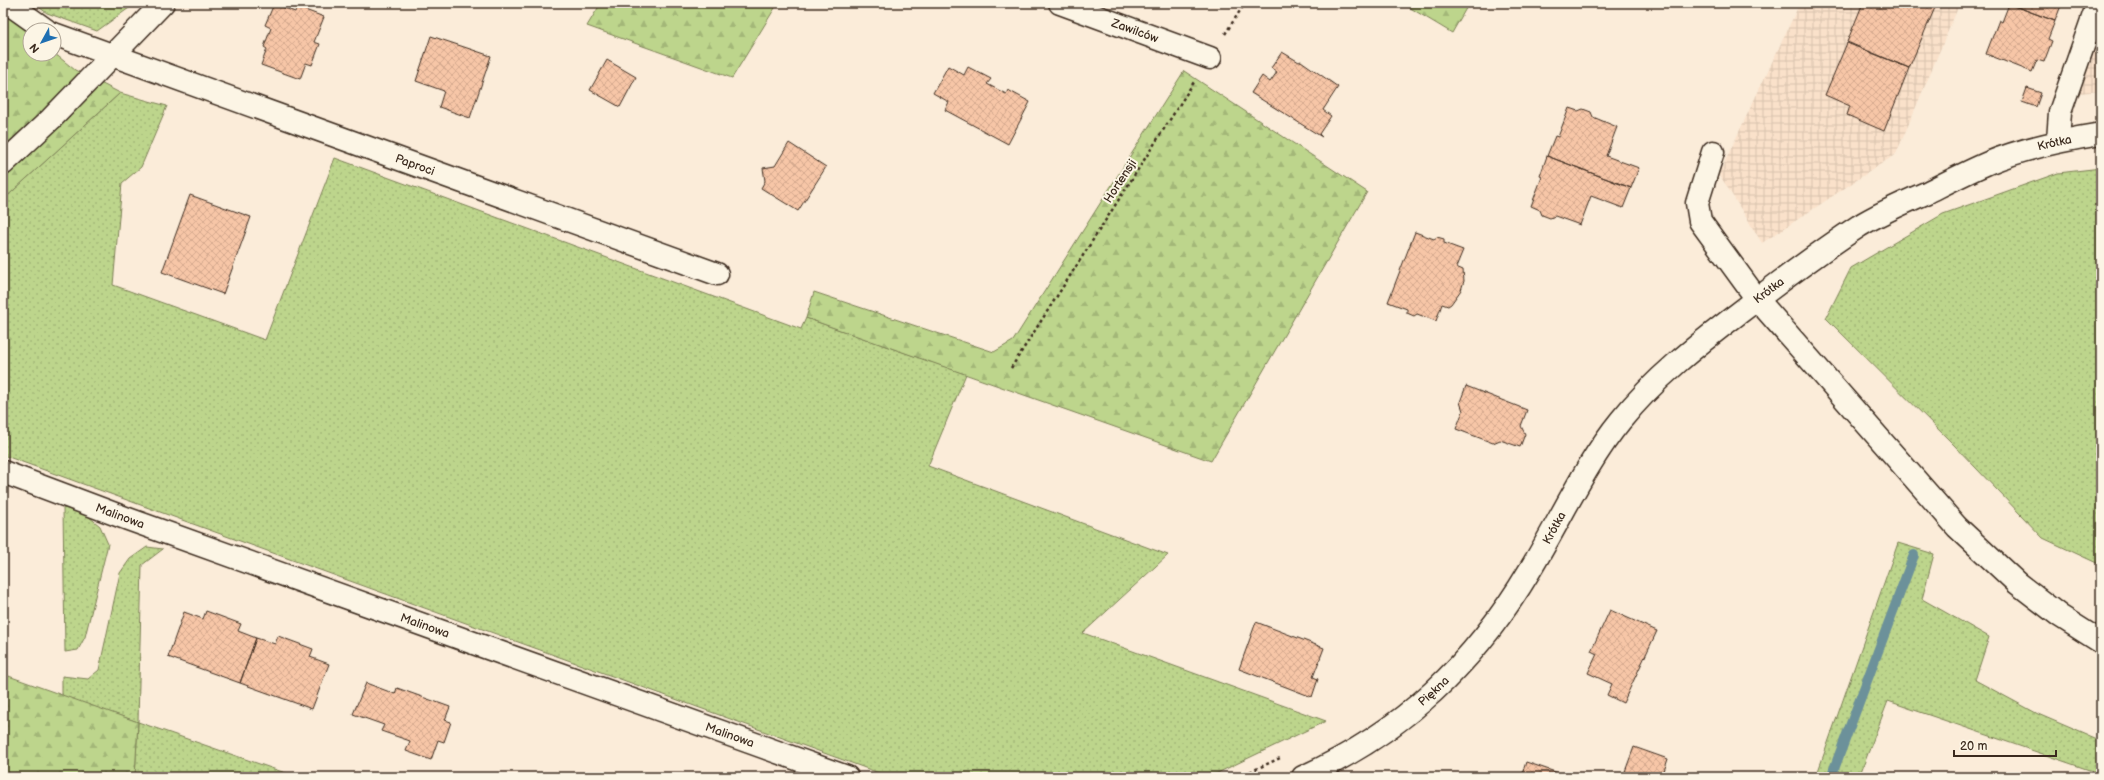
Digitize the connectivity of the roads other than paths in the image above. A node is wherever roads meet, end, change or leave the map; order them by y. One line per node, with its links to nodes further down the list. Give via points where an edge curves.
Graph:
1 (8, 3): 5 (street)
2 (163, 3): 7 (street)
3 (1060, 3): 8 (street, Zawilców)
4 (2098, 3): 10 (street, via 2060,112)
5 (35, 22)
6 (62, 37): 7 (street, Paproci)
7 (113, 55): 12 (street); 13 (street, Paproci)
8 (1210, 58)
9 (2101, 134): 10 (street, Krótka)
10 (2058, 141): 14 (street, Krótka, via 1990,162 1861,225)
11 (1714, 152): 14 (street, via 1697,203 1700,220)
12 (3, 164)
13 (717, 274)
14 (1757, 299): 16 (street, Krótka, via 1695,347 1650,388 1620,420); 17 (street, via 1957,527 2017,583 2060,616)
15 (3, 472): 18 (street, Malinowa)
16 (1531, 568): 19 (street, Piękna, via 1499,618 1446,682 1367,744)
17 (2101, 642)
18 (847, 777)
19 (1303, 777)

